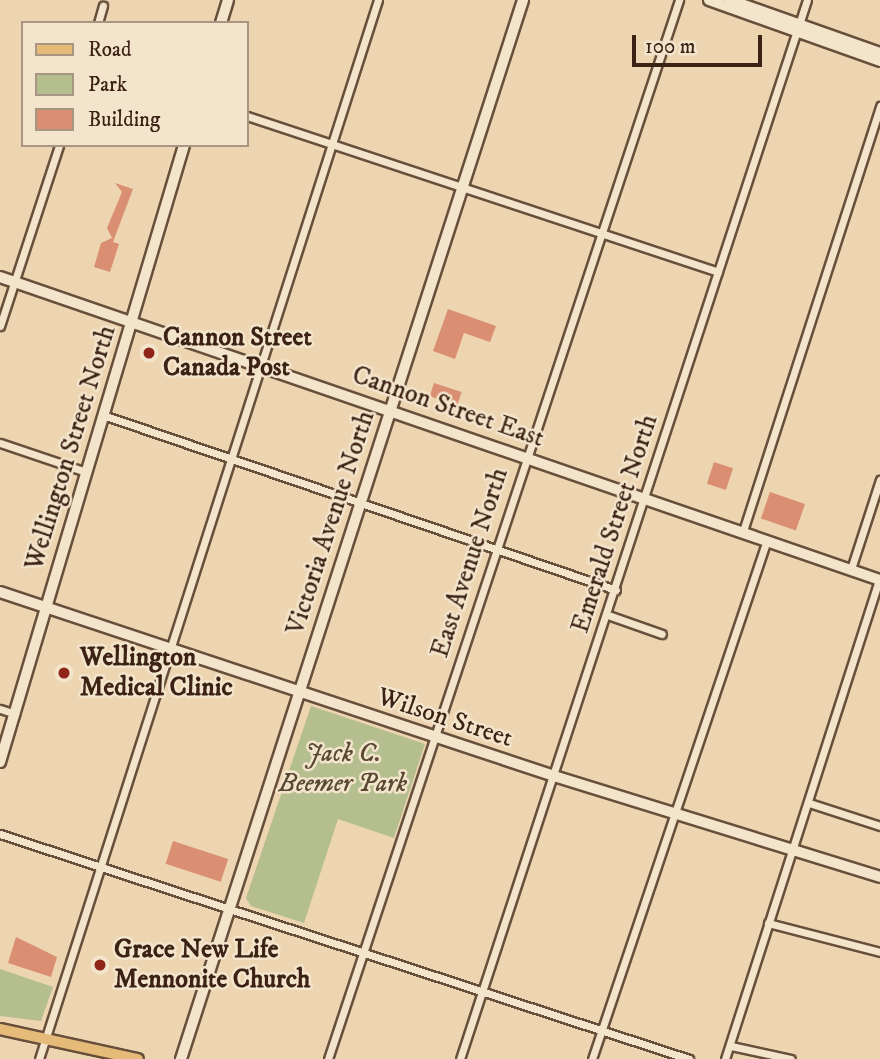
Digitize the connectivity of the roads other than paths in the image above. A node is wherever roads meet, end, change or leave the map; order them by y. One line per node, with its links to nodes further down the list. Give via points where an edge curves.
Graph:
1 (228, 0): 10 (main road)
2 (378, 0): 16 (street)
3 (523, 0): 19 (main road, Victoria Avenue North)
4 (679, 0): 20 (street, East Avenue North)
5 (709, 0): 11 (main road)
6 (730, 0): 11 (main road)
7 (807, 0): 11 (street, Emerald Street North)
8 (103, 6): 9 (street)
9 (99, 21)
10 (222, 21)
11 (798, 28): 12 (main road); 13 (main road); 21 (street, Emerald Street North)
12 (880, 53)
13 (880, 61)
14 (880, 106): 36 (street)
15 (248, 116): 16 (street)
16 (331, 145): 19 (street); 26 (street)
17 (58, 147): 23 (street)
18 (183, 147): 24 (main road, Wellington Street North)
19 (461, 187): 20 (street); 27 (main road, Victoria Avenue North)
20 (602, 233): 21 (street); 30 (street, East Avenue North)
21 (718, 272): 34 (street, Emerald Street North)
22 (0, 277): 23 (main road, Cannon Street East)
23 (14, 282): 24 (main road, Cannon Street East); 25 (street)
24 (131, 321): 26 (main road, Cannon Street East); 28 (main road, Wellington Street North)
25 (0, 326)
26 (261, 364): 27 (main road, Cannon Street East); 31 (street)
27 (390, 409): 30 (main road, Cannon Street East); 35 (main road, Victoria Avenue North)
28 (103, 415): 31 (street); 32 (main road, Wellington Street North)
29 (0, 443): 32 (street)
30 (528, 457): 34 (main road, Cannon Street East); 38 (street, East Avenue North)
31 (231, 459): 35 (street); 46 (street)
32 (86, 472): 43 (main road, Wellington Street North)
33 (880, 480): 39 (street)
34 (647, 498): 36 (main road, Cannon Street East); 41 (street, Emerald Street North)
35 (359, 502): 38 (street); 47 (main road, Victoria Avenue North)
36 (743, 531): 37 (main road, Cannon Street East)
37 (767, 540): 39 (main road, Cannon Street East); 54 (street)
38 (497, 549): 41 (street); 50 (street, East Avenue North)
39 (851, 569): 40 (main road, Cannon Street East)
40 (880, 580): 53 (street)
41 (616, 590): 44 (street, Emerald Street North)
42 (0, 592): 43 (main road, Wilson Street)
43 (45, 607): 46 (main road, Wilson Street); 49 (main road, Wellington Street North)
44 (608, 615): 45 (street); 52 (street, Emerald Street North)
45 (662, 634)
46 (171, 648): 47 (main road, Wilson Street); 58 (street)
47 (299, 689): 50 (main road, Wilson Street); 60 (main road, Victoria Avenue North)
48 (0, 709): 49 (street)
49 (15, 714): 51 (main road, Wellington Street North)
50 (435, 737): 52 (main road, Wilson Street); 62 (street, East Avenue North)
51 (0, 762)
52 (554, 776): 54 (main road, Wilson Street); 64 (street, Emerald Street North)
53 (808, 803): 55 (street); 57 (street)
54 (674, 813): 57 (main road, Wilson Street); 66 (street)
55 (880, 827)
56 (0, 834): 58 (street)
57 (793, 852): 59 (main road, Wilson Street); 61 (street)
58 (100, 865): 60 (street); 67 (street)
59 (880, 877)
60 (230, 909): 62 (street); 71 (main road, Victoria Avenue North)
61 (768, 923): 63 (street); 68 (street)
62 (364, 952): 64 (street); 72 (street, East Avenue North)
63 (880, 952)
64 (482, 990): 66 (street); 73 (street, Emerald Street North)
65 (0, 1029): 67 (main road)
66 (601, 1029): 74 (street); 75 (street)
67 (46, 1038): 69 (street); 70 (main road)
68 (731, 1046): 76 (street); 77 (street)
69 (39, 1059)
70 (138, 1059)
71 (181, 1059)
72 (328, 1059)
73 (460, 1059)
74 (592, 1059)
75 (690, 1059)
76 (725, 1059)
77 (791, 1059)

